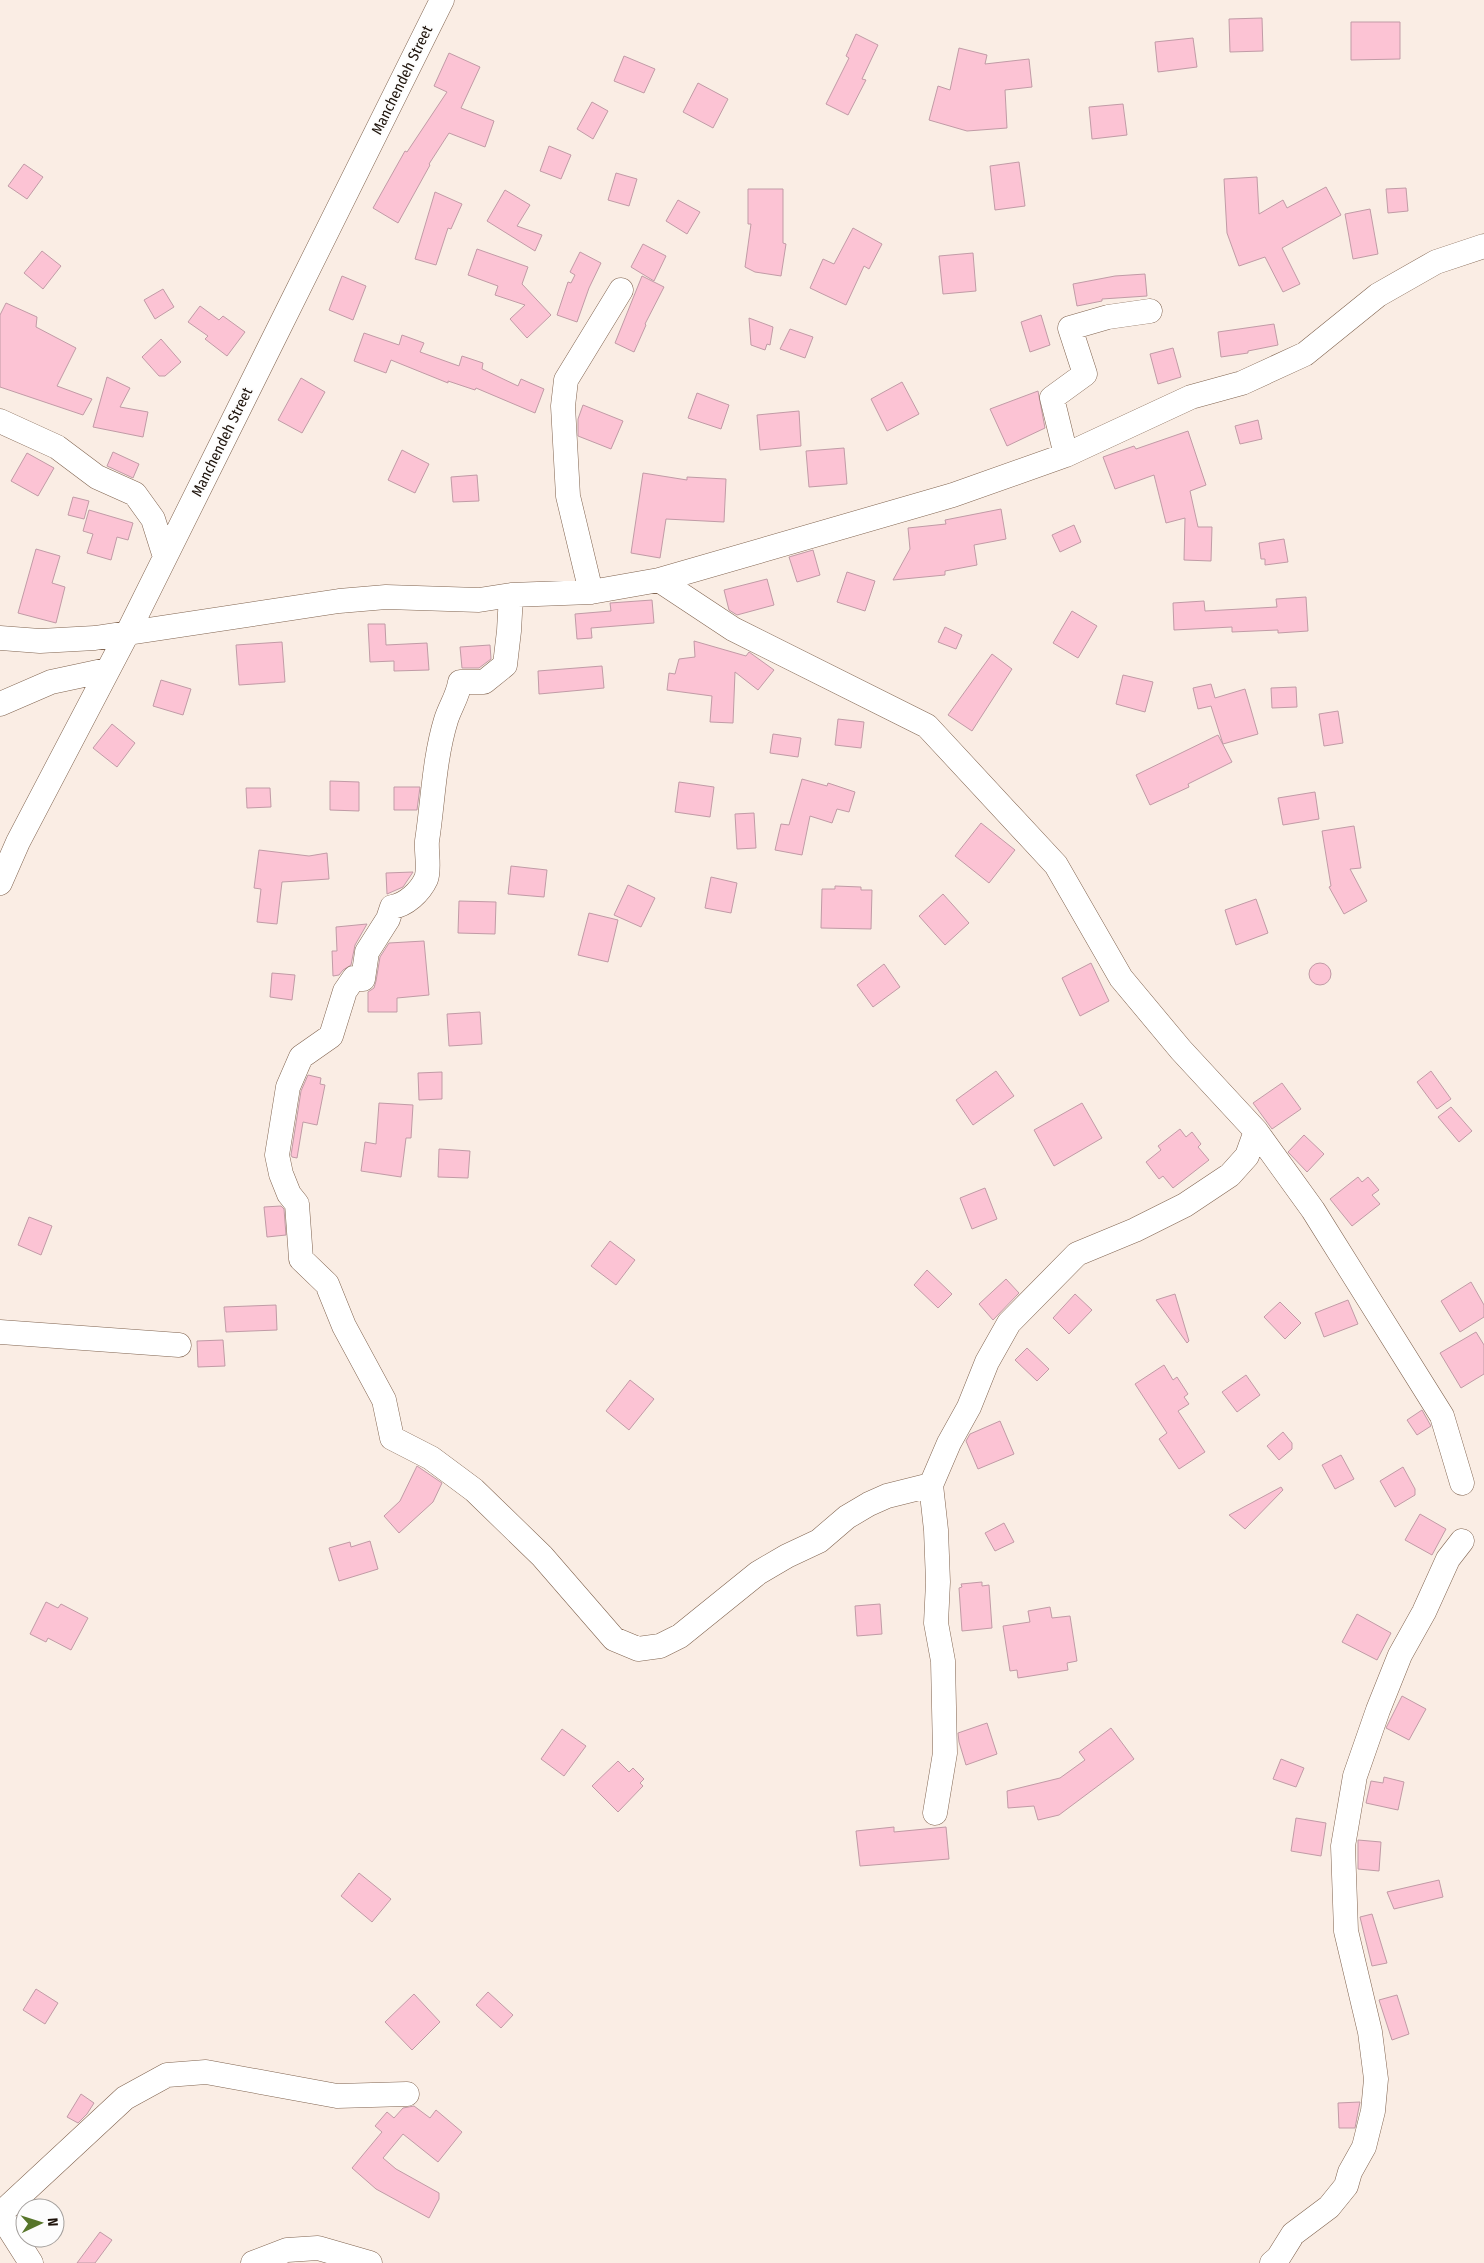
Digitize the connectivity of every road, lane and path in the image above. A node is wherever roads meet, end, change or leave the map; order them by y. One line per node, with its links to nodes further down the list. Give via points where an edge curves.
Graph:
1 (442, 0): 7 (street, Manchendeh Street)
2 (1484, 246): 6 (street, via 1436,262 1378,295 1305,354 1242,383 1191,397)
3 (621, 290): 9 (street, via 566,380 563,406 568,496)
4 (1150, 311): 6 (street, via 1108,317 1070,328 1085,374 1052,398)
5 (0, 421): 7 (street, via 57,446 97,477 135,494 153,519)
6 (1066, 455): 8 (street, via 953,495)
7 (165, 556): 11 (street, Manchendeh Street)
8 (659, 580): 9 (street); 16 (street, via 733,629 928,726 1056,865 1121,978)
9 (591, 592): 10 (street)
10 (511, 596): 11 (street, via 479,600 386,597 339,601); 20 (street, via 505,665 484,682 460,682 446,719 426,847 426,878 413,897 392,907 367,952 363,979 354,978 346,991 332,1036 301,1057 288,1087 277,1155 281,1174 296,1204 301,1259 328,1284 344,1326 384,1400 392,1438 431,1458 474,1490 542,1556 614,1638 638,1649 660,1646 680,1636 758,1573 819,1541 847,1517 869,1504 887,1496)
11 (128, 632): 12 (street, via 96,638 40,641); 13 (street, Manchendeh Street)
12 (0, 638)
13 (107, 670): 14 (street, via 51,682); 15 (street, Manchendeh Street, via 18,842)
14 (0, 704)
15 (0, 884)
16 (1256, 1132): 19 (street, via 1313,1210 1442,1416); 20 (street, via 1247,1156 1230,1175 1185,1205 1077,1254 1009,1323 987,1362 969,1408 949,1443)
17 (0, 1332): 18 (street)
18 (179, 1345)
19 (1462, 1483)
20 (931, 1486): 22 (street, via 936,1530 936,1623 942,1661 945,1753)
21 (1462, 1541): 28 (street, via 1448,1559 1400,1655 1378,1710 1355,1776 1343,1846 1346,1931 1370,2032 1376,2079 1373,2111 1364,2147 1346,2186 1329,2207 1293,2234)
22 (935, 1813)
23 (408, 2094): 24 (street, via 336,2096 206,2072 167,2075 125,2098)
24 (0, 2214): 25 (street)
25 (31, 2263)
26 (253, 2263): 27 (street, via 287,2250 318,2248)
27 (370, 2263)
28 (1272, 2263)

